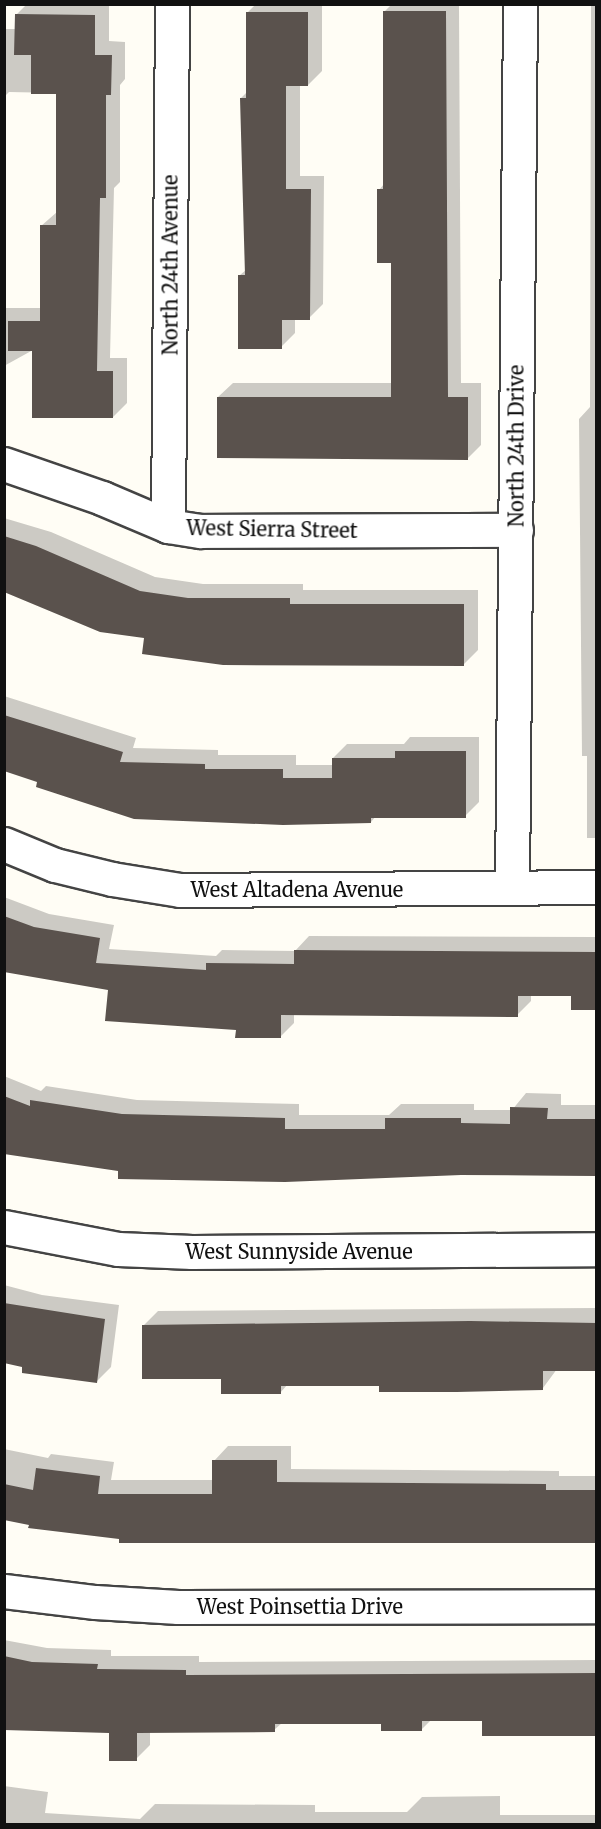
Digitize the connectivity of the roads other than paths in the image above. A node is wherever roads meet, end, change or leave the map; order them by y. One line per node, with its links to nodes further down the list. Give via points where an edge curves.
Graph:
1 (172, 4): 4 (street, North 24th Avenue)
2 (520, 4): 5 (street, North 24th Drive)
3 (4, 464): 4 (street, West Sierra Street)
4 (168, 526): 5 (street, West Sierra Street, via 201,531)
5 (516, 530): 8 (street, North 24th Drive)
6 (4, 844): 8 (street, West Altadena Avenue, via 66,868 180,890)
7 (597, 887): 8 (street, West Altadena Avenue)
8 (512, 888)
9 (4, 1227): 10 (street, West Sunnyside Avenue, via 118,1249 192,1252)
10 (597, 1249)
11 (4, 1591): 12 (street, West Poinsettia Drive, via 178,1607)
12 (597, 1606)

